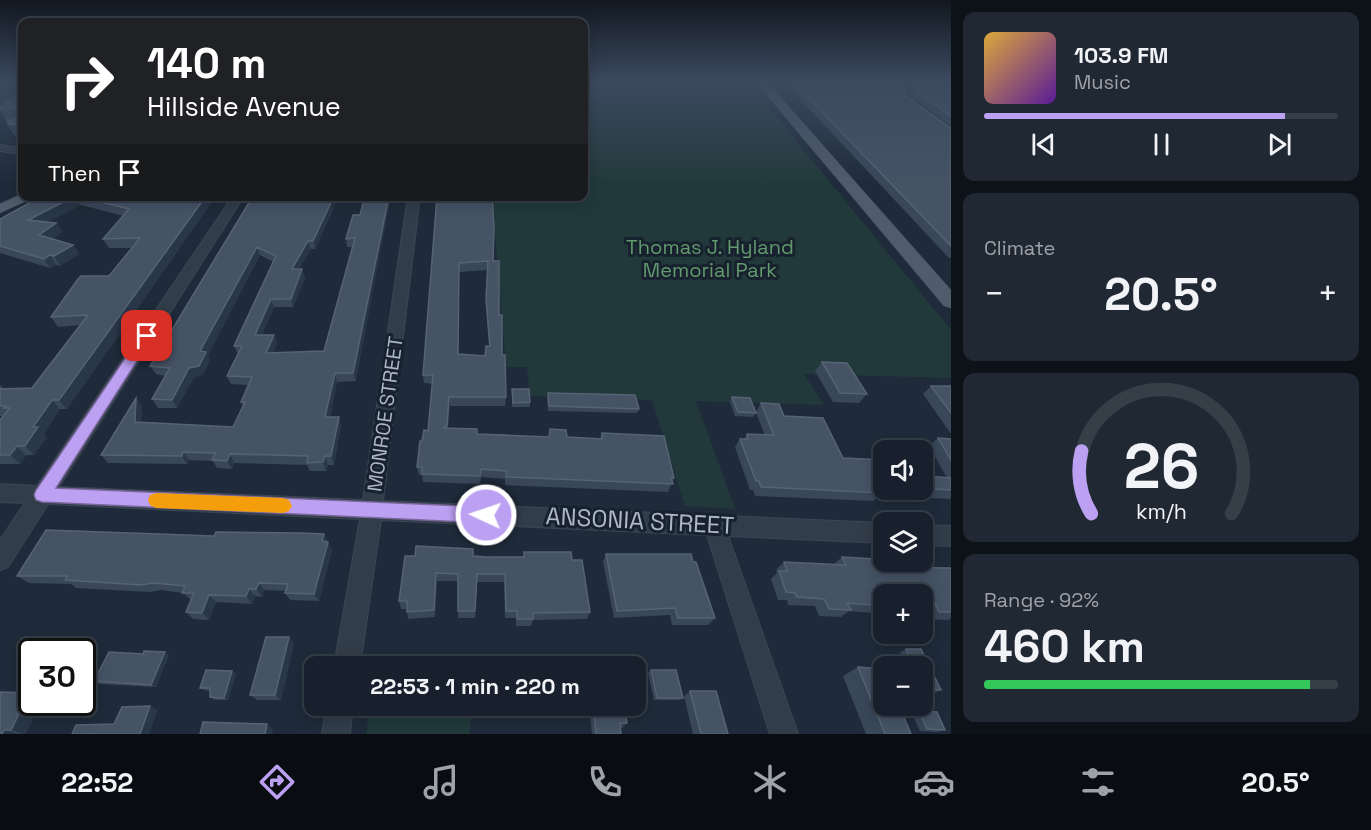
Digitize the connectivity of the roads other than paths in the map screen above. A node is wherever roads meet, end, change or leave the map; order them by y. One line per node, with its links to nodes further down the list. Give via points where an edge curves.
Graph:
1 (792, 116): 10 (main road)
2 (930, 116): 3 (street)
3 (951, 132)
4 (0, 148): 5 (street)
5 (18, 151)
6 (18, 201): 9 (main road)
7 (236, 201): 13 (street)
8 (413, 201): 14 (street, MONROE STREET)
9 (0, 209)
10 (945, 287): 11 (main road)
11 (951, 302)
12 (0, 493): 13 (street, ANSONIA STREET)
13 (42, 495): 14 (street, ANSONIA STREET); 19 (street)
14 (372, 510): 15 (street, ANSONIA STREET); 20 (street, MONROE STREET)
15 (714, 525): 16 (street, ANSONIA STREET); 23 (street)
16 (873, 532)
17 (933, 535): 18 (street)
18 (951, 536)
19 (0, 559)
20 (349, 656)
21 (338, 716): 22 (street)
22 (336, 734)
23 (784, 734)

